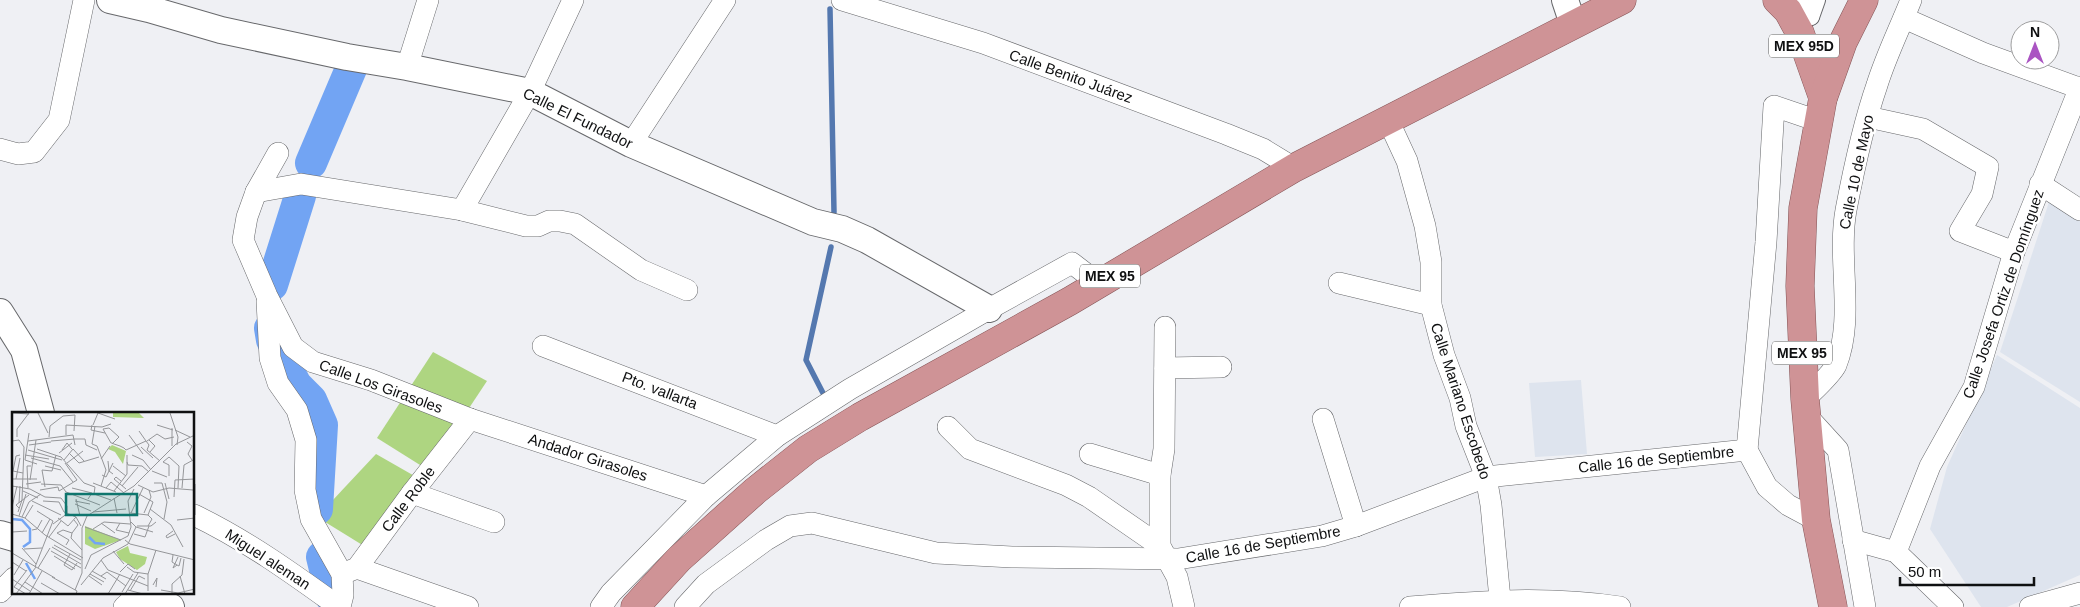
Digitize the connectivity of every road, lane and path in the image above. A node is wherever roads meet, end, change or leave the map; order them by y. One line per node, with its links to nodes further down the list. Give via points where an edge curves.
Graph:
1 (84, 0): 22 (street, via 59,120 34,152 18,154)
2 (110, 0): 12 (street, Calle El Fundador)
3 (428, 0): 15 (street)
4 (574, 0): 17 (street)
5 (725, 0): 21 (street)
6 (842, 0): 24 (street, Calle Benito Juárez, via 982,43 1226,134 1263,149)
7 (1622, 0): 14 (highway, MEX 95)
8 (1777, 0): 18 (highway, MEX 95D, via 1788,11 1800,33)
9 (1799, 0): 10 (street, via 1811,18)
10 (1817, 0)
11 (1864, 0): 18 (highway, MEX 95, via 1843,42)
12 (151, 4): 15 (street, Calle El Fundador, via 221,30 347,57)
13 (1907, 9): 16 (street, via 1983,53); 19 (street, Calle 10 de Mayo, via 1876,85)
14 (1569, 12): 20 (highway, MEX 95)
15 (407, 66): 17 (street, Calle El Fundador)
16 (2080, 88): 25 (street, Calle Josefa Ortiz de Domínguez)
17 (530, 92): 21 (street, Calle El Fundador); 27 (street)
18 (1820, 110): 41 (highway, MEX 95, via 1803,208 1800,286); 47 (street, via 1774,106 1766,242)
19 (1868, 117): 29 (street, via 1923,129 1988,167 1982,194 1960,231); 41 (street, Calle 10 de Mayo, via 1842,237 1845,303 1842,342 1835,367)
20 (1388, 120): 24 (highway, MEX 95); 34 (street, Calle Mariano Escobedo, via 1407,161 1424,226 1430,262)
21 (631, 144): 35 (street, Calle El Fundador, via 814,222 842,228)
22 (0, 149)
23 (278, 153): 26 (street, Calle Los Girasoles)
24 (1294, 168): 30 (highway, MEX 95)
25 (2040, 184): 28 (street); 29 (street, Calle Josefa Ortiz de Domínguez)
26 (256, 192): 27 (street, via 301,184); 33 (street, Calle Los Girasoles, via 246,217 243,240)
27 (462, 210): 32 (street, via 526,226 560,220 575,224 641,270)
28 (2080, 210)
29 (2014, 252): 58 (street, Calle Josefa Ortiz de Domínguez, via 1974,387 1930,466)
30 (1098, 283): 35 (street, via 1072,263); 73 (highway, MEX 95, via 808,448 754,490 679,559)
31 (1339, 283): 34 (street)
32 (686, 290)
33 (267, 296): 43 (street, Calle Los Girasoles, via 294,347 313,362 372,380); 60 (street, via 270,358 278,384 298,410 306,440 305,490 311,519)
34 (1430, 305): 50 (street, Calle Mariano Escobedo, via 1466,426)
35 (989, 309): 46 (street, via 850,389)
36 (0, 312): 42 (street, via 24,350)
37 (1165, 327): 40 (street)
38 (543, 346): 46 (street, Pto. vallarta)
39 (1221, 367): 40 (street)
40 (1165, 368): 49 (street, via 1164,449)
41 (1806, 407): 54 (highway, MEX 95); 57 (street, via 1838,450)
42 (41, 412)
43 (470, 419): 51 (street, Calle Roble); 52 (street, Andador Girasoles)
44 (1323, 419): 56 (street)
45 (948, 427): 59 (street, via 970,448 1089,497)
46 (777, 436): 52 (street)
47 (1747, 450): 50 (street, Calle 16 de Septiembre); 54 (street, Calle 16 de Septiembre, via 1767,487 1788,505)
48 (1090, 454): 49 (street)
49 (1160, 475): 59 (street)
50 (1486, 477): 56 (street, Calle 16 de Septiembre); 66 (street, Calle Mariano Escobedo)
51 (412, 493): 55 (street); 60 (street, Calle Roble)
52 (706, 496): 72 (street, via 611,592)
53 (195, 516): 70 (street, Miguel aleman, via 278,562)
54 (1816, 520): 78 (highway, MEX 95)
55 (494, 522)
56 (1356, 526): 59 (street, Calle 16 de Septiembre, via 1322,536 1178,559)
57 (1853, 540): 58 (street); 79 (street)
58 (1896, 552): 80 (street)
59 (1164, 553): 74 (street, Calle 16 de Septiembre, via 1012,557 936,553 812,523 790,526 766,540 706,584); 75 (street, via 1178,577)
60 (350, 571): 70 (street); 71 (street)
61 (12, 580): 62 (street)
62 (0, 592)
63 (2080, 593): 81 (street)
64 (138, 594): 68 (street)
65 (141, 594): 69 (street)
66 (1500, 599): 67 (street); 76 (street)
67 (1564, 604): 77 (street)
68 (124, 607)
69 (172, 607)
70 (340, 607)
71 (468, 607)
72 (601, 607)
73 (635, 607)
74 (686, 607)
75 (1184, 607)
76 (1410, 607)
77 (1620, 607)
78 (1833, 607)
79 (1865, 607)
80 (1953, 607)
81 (2030, 607)

